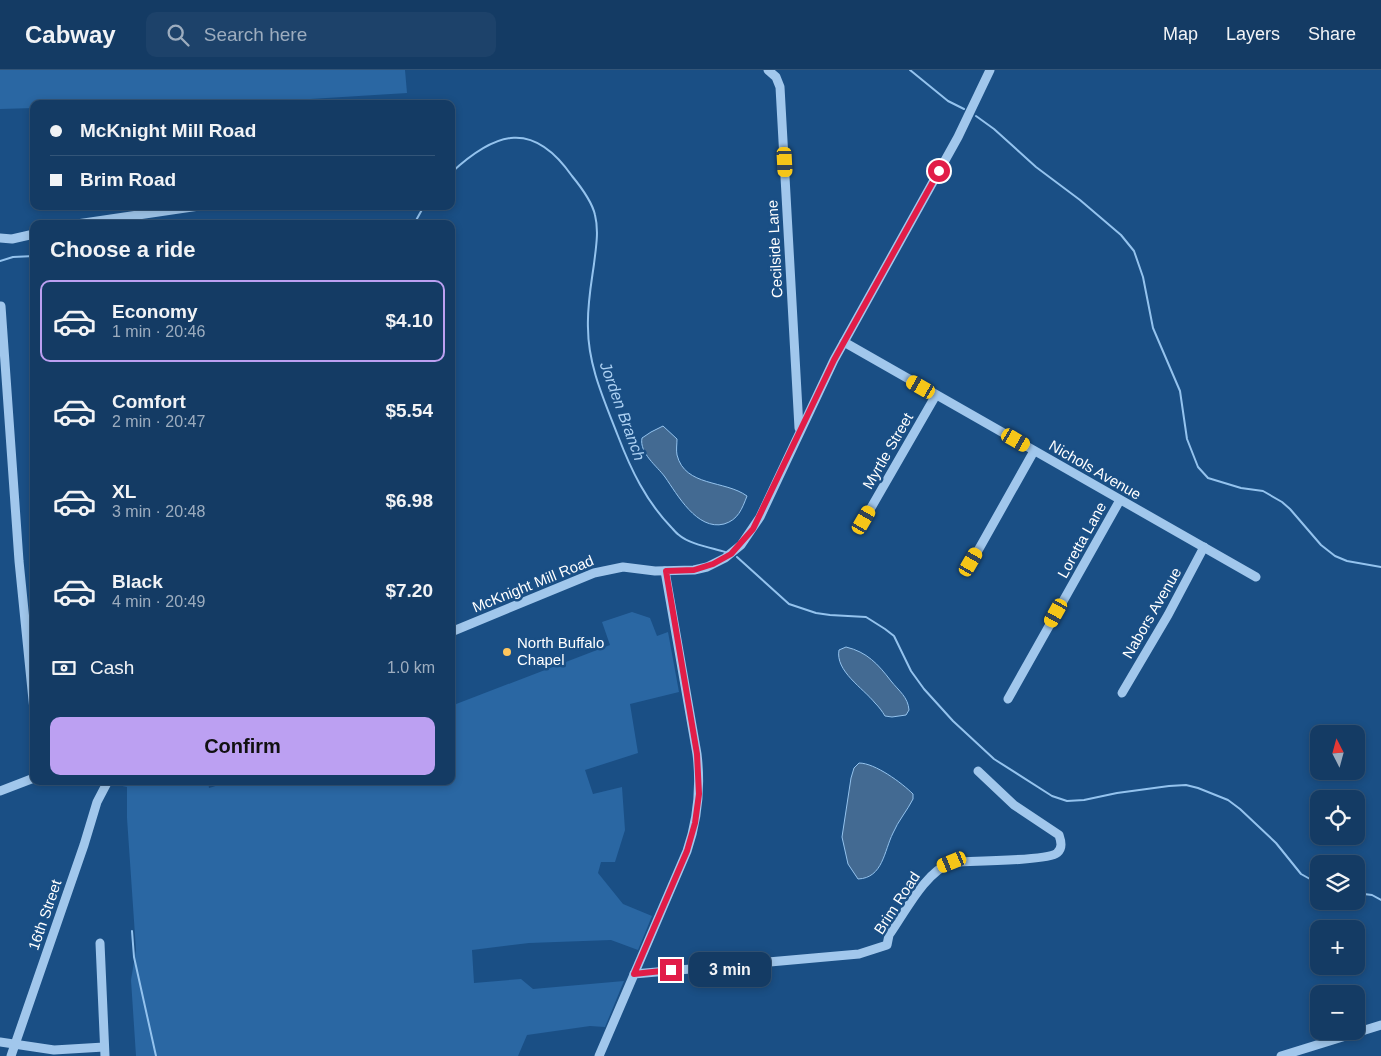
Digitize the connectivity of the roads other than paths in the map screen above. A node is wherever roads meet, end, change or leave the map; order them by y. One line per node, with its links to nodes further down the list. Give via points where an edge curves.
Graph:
1 (768, 70): 10 (street, Cecilside Lane, via 780,87)
2 (990, 70): 8 (street, McKnight Mill Road, via 958,136)
3 (172, 210): 4 (street)
4 (104, 220)
5 (30, 235): 6 (street)
6 (0, 238)
7 (1, 306): 19 (street)
8 (844, 342): 9 (street, Nichols Avenue); 10 (street, McKnight Mill Road)
9 (936, 396): 11 (street, Nichols Avenue); 13 (street, Myrtle Street)
10 (800, 431): 16 (street, McKnight Mill Road, via 760,517 741,545 707,567)
11 (1034, 451): 12 (street, Nichols Avenue); 15 (street)
12 (1120, 500): 14 (street, Nichols Avenue); 21 (street, Loretta Lane)
13 (864, 520)
14 (1204, 547): 17 (street, Nichols Avenue); 20 (street, Nabors Avenue)
15 (971, 562)
16 (666, 571): 18 (street, McKnight Mill Road, via 624,567 594,573); 27 (street, via 697,754 699,794 687,851)
17 (1256, 576)
18 (455, 630)
19 (30, 670)
20 (1122, 693)
21 (1008, 699)
22 (978, 771): 27 (street, Brim Road, via 1014,805 1058,835 1061,849 1057,854 952,862 942,866 928,878 889,935 888,946 859,954)
23 (30, 780): 25 (street)
24 (104, 785): 30 (street, 16th Street)
25 (0, 791)
26 (100, 943): 31 (street)
27 (634, 974): 33 (street)
28 (1381, 1025): 34 (street)
29 (0, 1042): 30 (street)
30 (14, 1045): 31 (street); 32 (street, 16th Street)
31 (104, 1052)
32 (11, 1056)
33 (599, 1056)
34 (1281, 1056)

